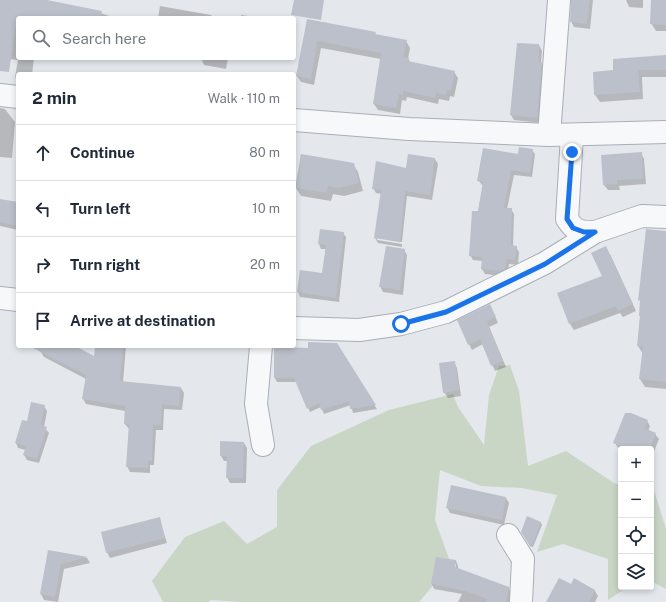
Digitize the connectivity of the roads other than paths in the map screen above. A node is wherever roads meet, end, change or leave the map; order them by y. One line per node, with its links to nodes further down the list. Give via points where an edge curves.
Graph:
1 (559, 0): 7 (street)
2 (0, 95): 3 (street)
3 (16, 97)
4 (296, 120): 7 (street, via 409,129)
5 (666, 132): 6 (street)
6 (572, 134): 7 (street); 9 (street, via 567,219 573,228)
7 (549, 135)
8 (666, 216): 9 (street, via 642,216)
9 (595, 232): 12 (street, via 545,264 446,312 401,324 359,330)
10 (0, 298): 11 (street)
11 (16, 300)
12 (296, 328)
13 (261, 348): 14 (street, via 256,404)
14 (263, 445)
15 (508, 535): 16 (street, via 523,559)
16 (521, 602)

